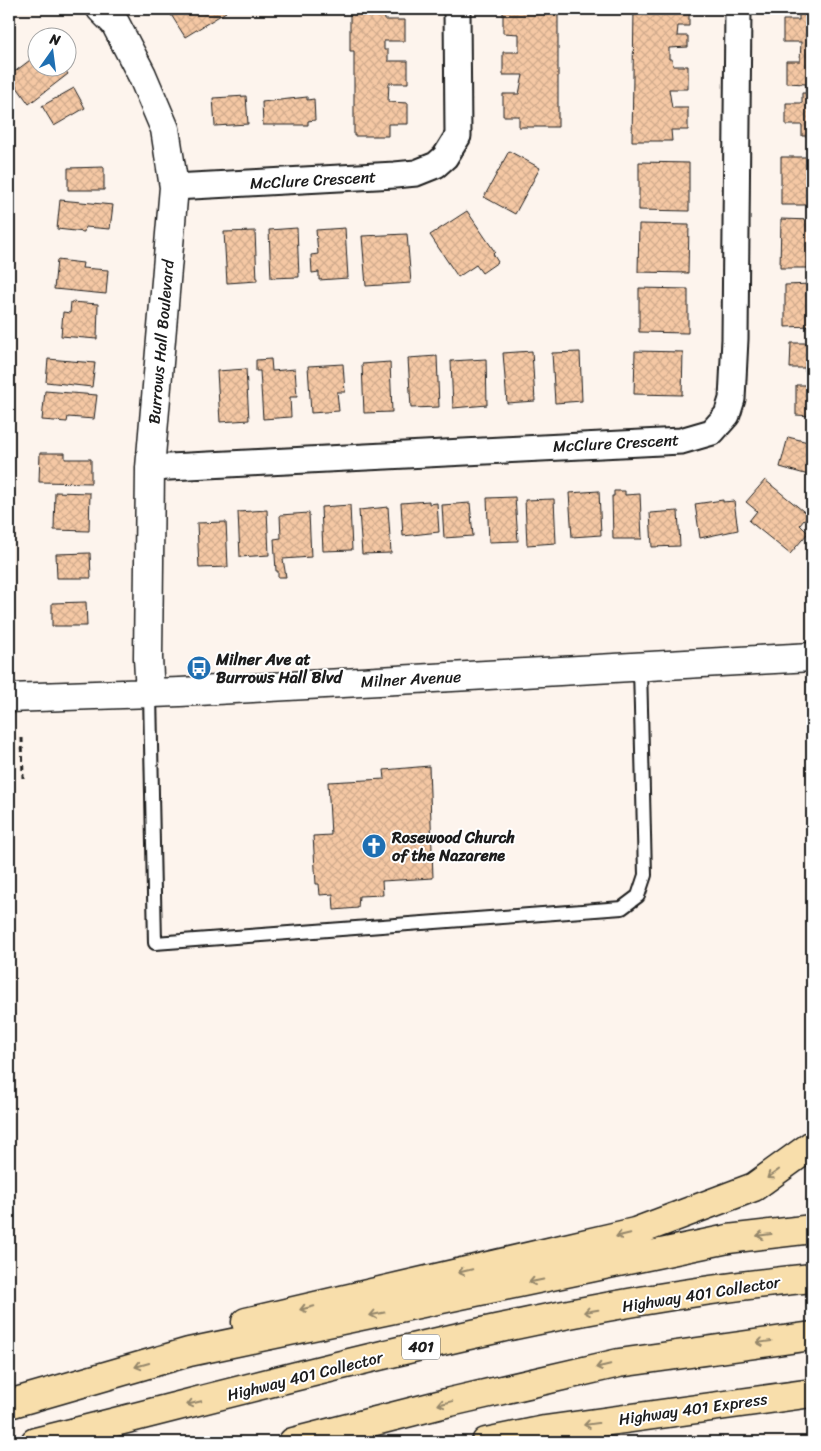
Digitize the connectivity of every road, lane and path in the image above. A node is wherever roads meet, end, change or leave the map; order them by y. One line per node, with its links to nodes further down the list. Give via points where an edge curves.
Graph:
1 (101, 9): 4 (main road, Burrows Hall Boulevard, via 115,23 166,128)
2 (457, 9): 4 (street, McClure Crescent, via 458,136 436,165 416,173 395,175)
3 (738, 9): 5 (street, McClure Crescent, via 732,399 727,415 712,432 681,441)
4 (174, 187): 5 (main road, Burrows Hall Boulevard)
5 (150, 468): 8 (main road, Burrows Hall Boulevard)
6 (812, 657): 7 (main road, Milner Avenue)
7 (640, 666): 8 (main road, Milner Avenue); 8 (lane, via 645,875 638,896 622,908 155,943)
8 (150, 694): 9 (main road, Milner Avenue)
9 (9, 698)
10 (22, 738): 11 (path)
11 (23, 778)
12 (812, 1145): 16 (highway, one-way to 16, via 754,1187 635,1232 237,1324)
13 (812, 1229): 16 (highway, one-way to 16, via 728,1239)
14 (812, 1278): 19 (highway, Highway 401 Collector / 401, one-way to 19, via 735,1285 500,1328)
15 (812, 1336): 20 (highway, one-way to 20, via 619,1363)
16 (189, 1352): 18 (highway, one-way to 18)
17 (812, 1393): 21 (highway, Highway 401 Express, one-way to 21, via 545,1430)
18 (9, 1404)
19 (35, 1442)
20 (293, 1442)
21 (486, 1442)

